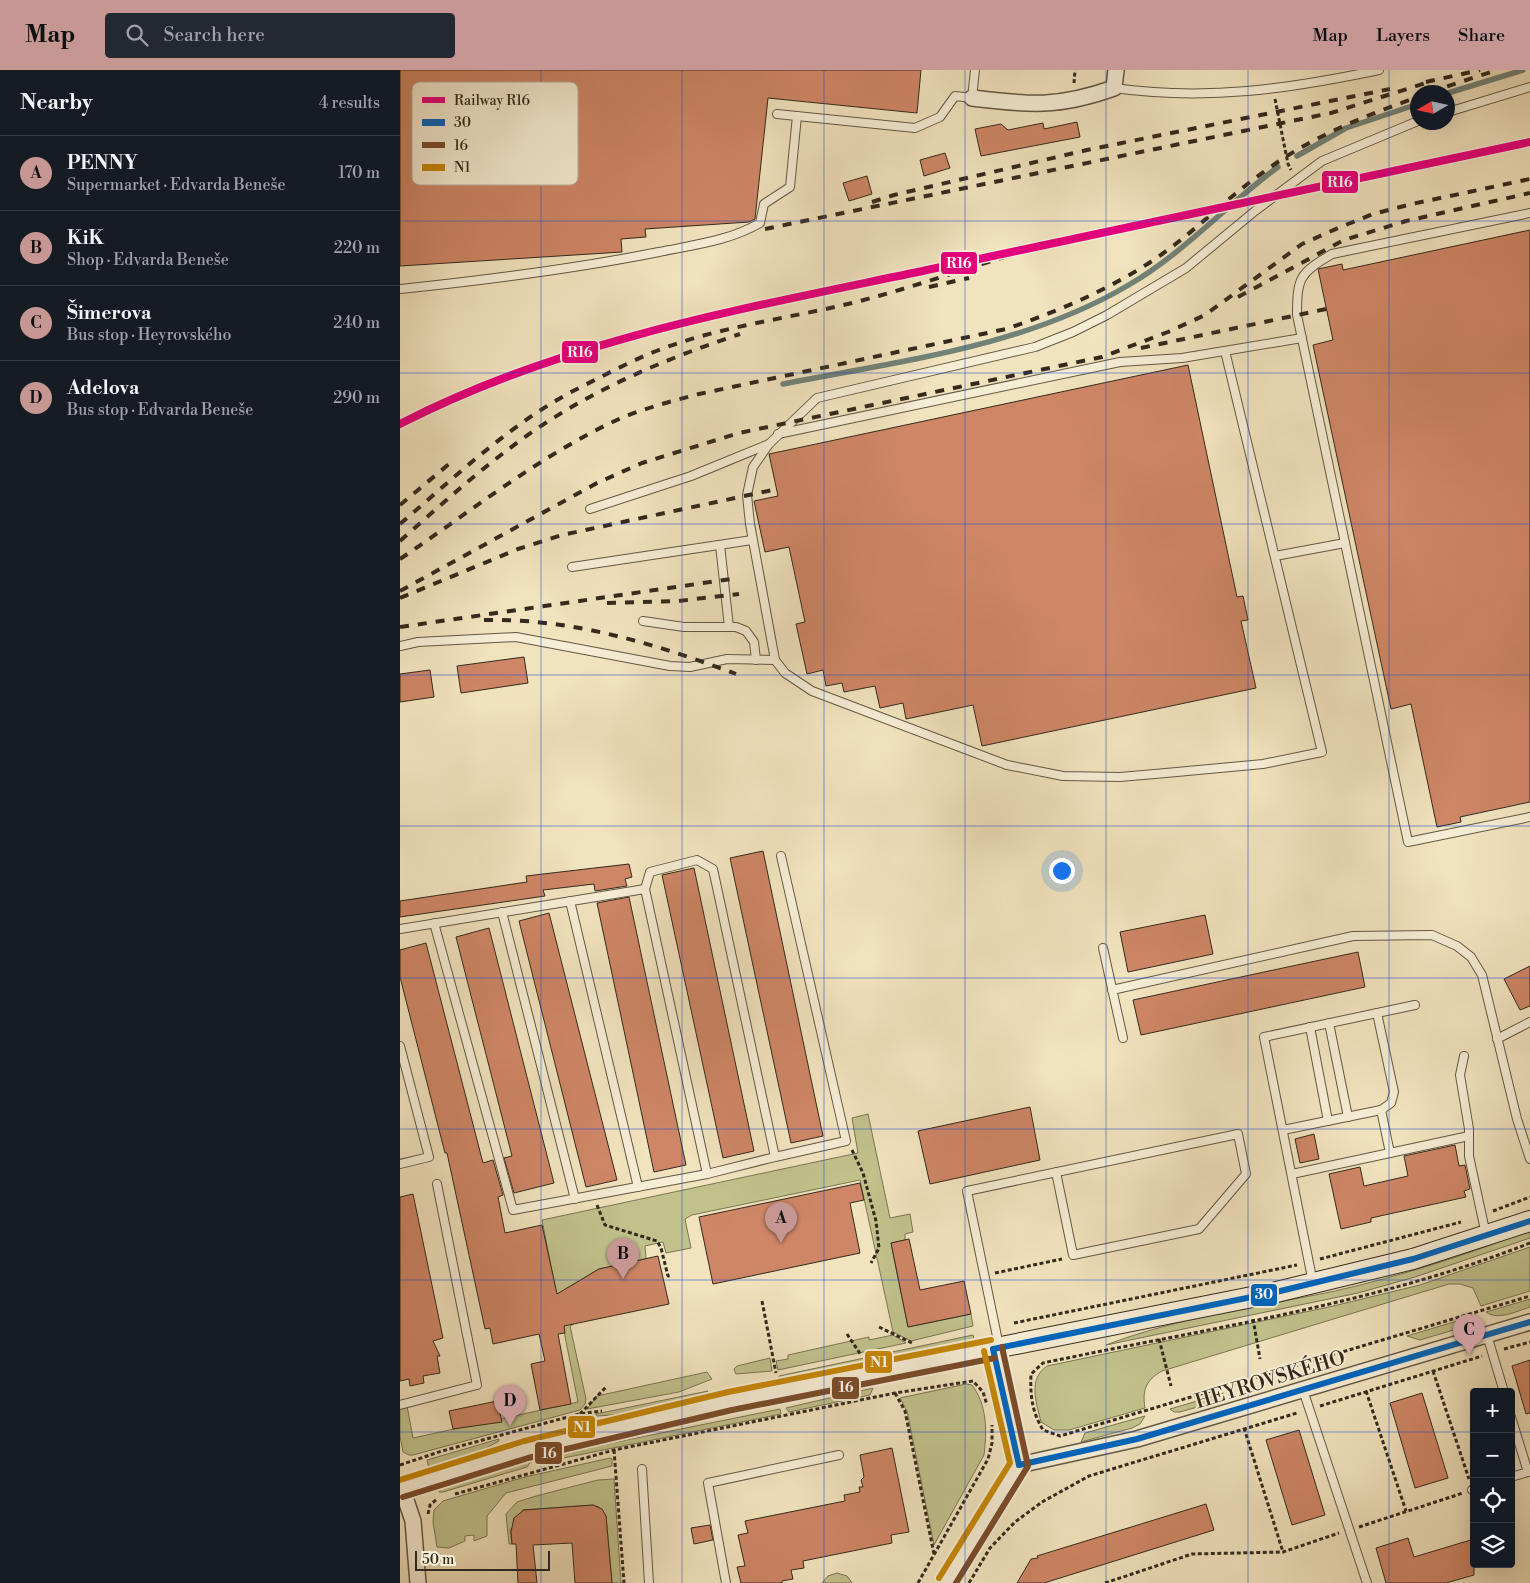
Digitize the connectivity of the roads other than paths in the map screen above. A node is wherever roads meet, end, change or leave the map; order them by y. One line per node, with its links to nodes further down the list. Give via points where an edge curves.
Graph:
1 (975, 70): 6 (lane)
2 (1116, 70): 5 (street)
3 (1379, 70): 5 (lane, via 1303,86 1222,94)
4 (1530, 87): 7 (lane)
5 (1114, 88): 6 (street, via 1087,98 1045,104)
6 (972, 98): 9 (lane, via 955,96 940,117 914,128)
7 (1455, 110)
8 (777, 114): 9 (lane)
9 (797, 116): 12 (lane, via 790,186 764,204 760,223 743,232 689,246 564,269)
10 (1410, 124): 15 (lane, via 1322,161 1186,268 1073,332 1035,347 817,398)
11 (1530, 213): 13 (lane, via 1332,254 1307,269 1297,290 1297,315)
12 (400, 289)
13 (1302, 338): 14 (lane); 19 (lane)
14 (1225, 351): 15 (lane, via 1120,362); 21 (lane)
15 (778, 434): 16 (lane)
16 (769, 444): 17 (lane, via 690,476); 18 (lane, via 753,467 747,495)
17 (590, 509)
18 (752, 540): 20 (lane); 27 (lane)
19 (1345, 543): 21 (lane); 28 (lane, via 1408,842)
20 (720, 544): 22 (lane); 24 (lane)
21 (1275, 556): 27 (lane, via 1322,752 1263,764 1120,777 1063,776 1007,765 812,690 785,673)
22 (572, 567)
23 (643, 621): 24 (lane, via 684,627)
24 (729, 627): 26 (lane, via 746,631 754,642)
25 (400, 646): 26 (lane, via 418,642 516,637 670,666 690,667 727,659)
26 (756, 660): 27 (lane)
27 (775, 660)
28 (1530, 817)
29 (781, 856): 52 (lane, via 846,1141)
30 (644, 888): 31 (lane); 52 (lane, via 650,872 697,860 713,870); 56 (lane)
31 (570, 901): 32 (lane); 59 (lane)
32 (502, 912): 33 (lane); 60 (lane)
33 (434, 923): 34 (lane); 60 (lane, via 513,1210)
34 (400, 929)
35 (1103, 948): 36 (lane)
36 (1112, 990): 42 (lane); 43 (lane, via 1353,936 1432,935 1457,946 1471,957 1482,975)
37 (1415, 1005): 38 (lane)
38 (1377, 1013): 40 (lane); 46 (lane, via 1394,1092 1391,1103)
39 (1530, 1022): 43 (lane)
40 (1329, 1023): 41 (lane); 47 (lane)
41 (1310, 1028): 48 (lane); 49 (lane, via 1264,1037)
42 (1123, 1038)
43 (1497, 1039): 53 (lane)
44 (400, 1046): 54 (lane, via 429,1157)
45 (1464, 1056): 50 (lane, via 1460,1075)
46 (1381, 1110): 47 (lane); 51 (lane)
47 (1348, 1117): 48 (lane)
48 (1328, 1121): 49 (lane)
49 (1283, 1130): 57 (lane)
50 (1469, 1136): 51 (lane); 62 (lane, via 1469,1156)
51 (1390, 1153): 57 (lane)
52 (775, 1157): 56 (lane)
53 (1530, 1159)
54 (400, 1164)
55 (1056, 1172): 55 (lane, via 1238,1134 1246,1174 1199,1229 1073,1255); 66 (lane, via 967,1191)
56 (707, 1174): 59 (lane)
57 (1292, 1174): 63 (lane)
58 (437, 1184): 69 (lane, via 477,1385)
59 (638, 1187): 60 (lane)
60 (575, 1199)
61 (1530, 1221): 62 (street)
62 (1486, 1235): 63 (street, via 1413,1258)
63 (1313, 1283): 66 (street)
64 (1530, 1322): 65 (street, HEYROVSKÉHO)
65 (1487, 1335): 67 (lane); 68 (street, HEYROVSKÉHO)
66 (996, 1348): 72 (street); 76 (street, via 779,1391 563,1440)
67 (1503, 1388)
68 (1303, 1390): 72 (street, HEYROVSKÉHO, via 1137,1439); 81 (lane)
69 (400, 1405)
70 (1515, 1429): 74 (lane)
71 (839, 1455): 79 (lane, via 708,1483)
72 (1019, 1465): 80 (street)
73 (642, 1469): 78 (lane)
74 (1529, 1472): 75 (lane)
75 (1515, 1476)
76 (401, 1485): 77 (street, via 413,1521)
77 (418, 1583)
78 (649, 1583)
79 (726, 1583)
80 (946, 1583)
81 (1367, 1583)

